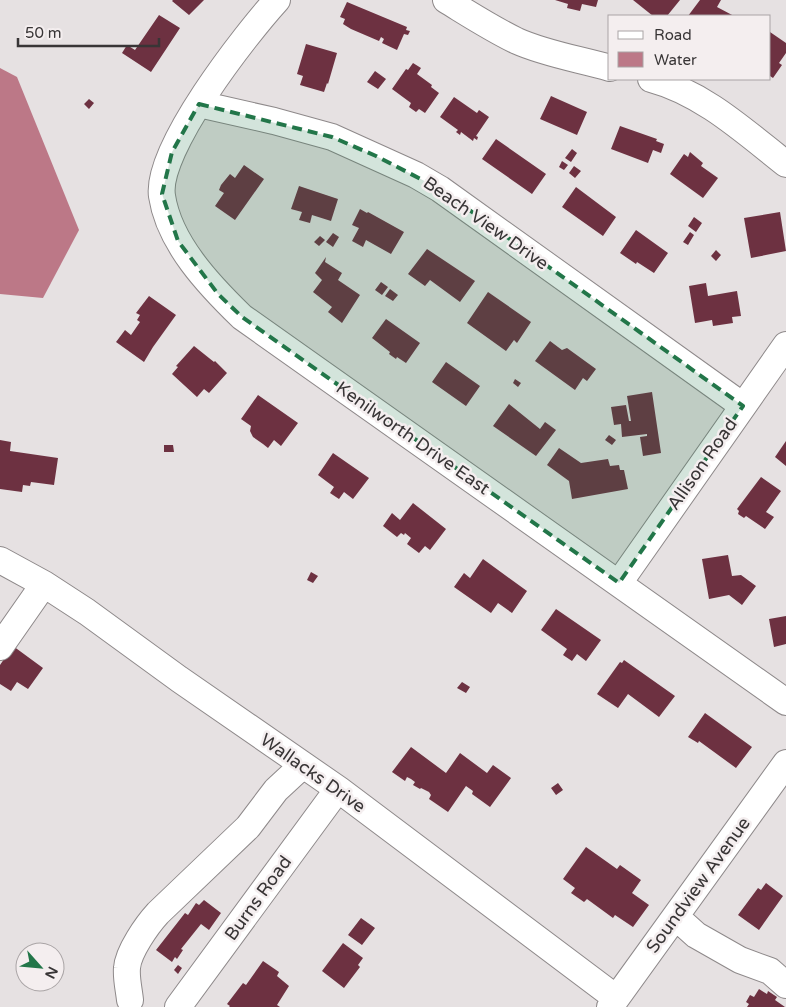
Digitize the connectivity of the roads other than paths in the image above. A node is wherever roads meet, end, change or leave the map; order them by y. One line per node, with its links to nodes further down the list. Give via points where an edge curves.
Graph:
1 (277, 0): 5 (street, Kenilworth Drive East, via 229,58)
2 (446, 0): 3 (street, via 518,41)
3 (608, 67)
4 (655, 80): 6 (street, via 720,111)
5 (199, 104): 8 (street, Beach View Drive, via 332,137 416,174); 10 (street, Kenilworth Drive East, via 172,152 164,173 162,194 178,241 218,294 242,317)
6 (786, 164)
7 (786, 345): 8 (street, Allison Road)
8 (743, 406): 10 (street, Allison Road)
9 (0, 560): 11 (street, Wallacks Drive)
10 (620, 583): 13 (street, Kenilworth Drive East)
11 (44, 584): 12 (street); 15 (street, Wallacks Drive)
12 (0, 647)
13 (786, 702)
14 (786, 763): 17 (street, Soundview Avenue)
15 (303, 765): 16 (street, Wallacks Drive); 19 (street, via 276,790 248,827 146,927 126,967)
16 (338, 789): 20 (street, Wallacks Drive); 21 (street, Burns Road)
17 (676, 917): 18 (street, via 696,935 740,960 770,971); 20 (street, Soundview Avenue)
18 (786, 985)
19 (130, 1000)
20 (613, 1003)
21 (178, 1007)

